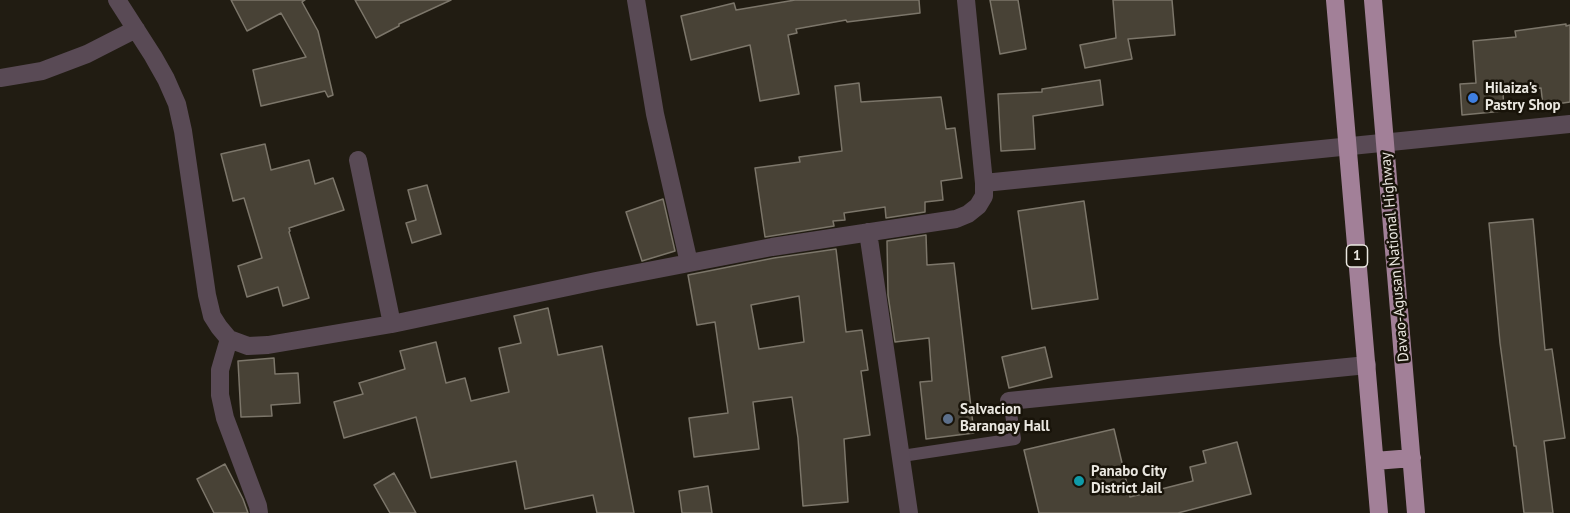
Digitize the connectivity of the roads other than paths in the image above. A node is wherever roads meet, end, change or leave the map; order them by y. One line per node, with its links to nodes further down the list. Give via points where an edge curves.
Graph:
1 (117, 0): 6 (street)
2 (636, 0): 14 (street, via 655,114)
3 (966, 0): 12 (street)
4 (1335, 0): 10 (highway, 1)
5 (1373, 0): 9 (highway, Davao-Agusan National Highway)
6 (136, 29): 7 (street, via 42,71); 16 (street, via 177,104 207,296 212,316)
7 (0, 78)
8 (1570, 124): 9 (street)
9 (1385, 144): 10 (street); 20 (highway, Davao-Agusan National Highway)
10 (1348, 147): 12 (street); 17 (highway, 1)
11 (358, 160): 15 (street)
12 (984, 183): 13 (street, via 984,196 968,214)
13 (868, 232): 14 (street); 19 (street)
14 (689, 263): 15 (street)
15 (392, 324): 16 (street, via 268,345 248,346)
16 (229, 339): 22 (street, via 220,370 219,395)
17 (1366, 365): 18 (street); 21 (highway, 1)
18 (1010, 401): 19 (lane, via 1015,440)
19 (902, 456): 23 (street)
20 (1412, 458): 21 (highway); 25 (highway, Davao-Agusan National Highway)
21 (1375, 461): 24 (highway, 1)
22 (259, 513)
23 (909, 513)
24 (1379, 513)
25 (1416, 513)

